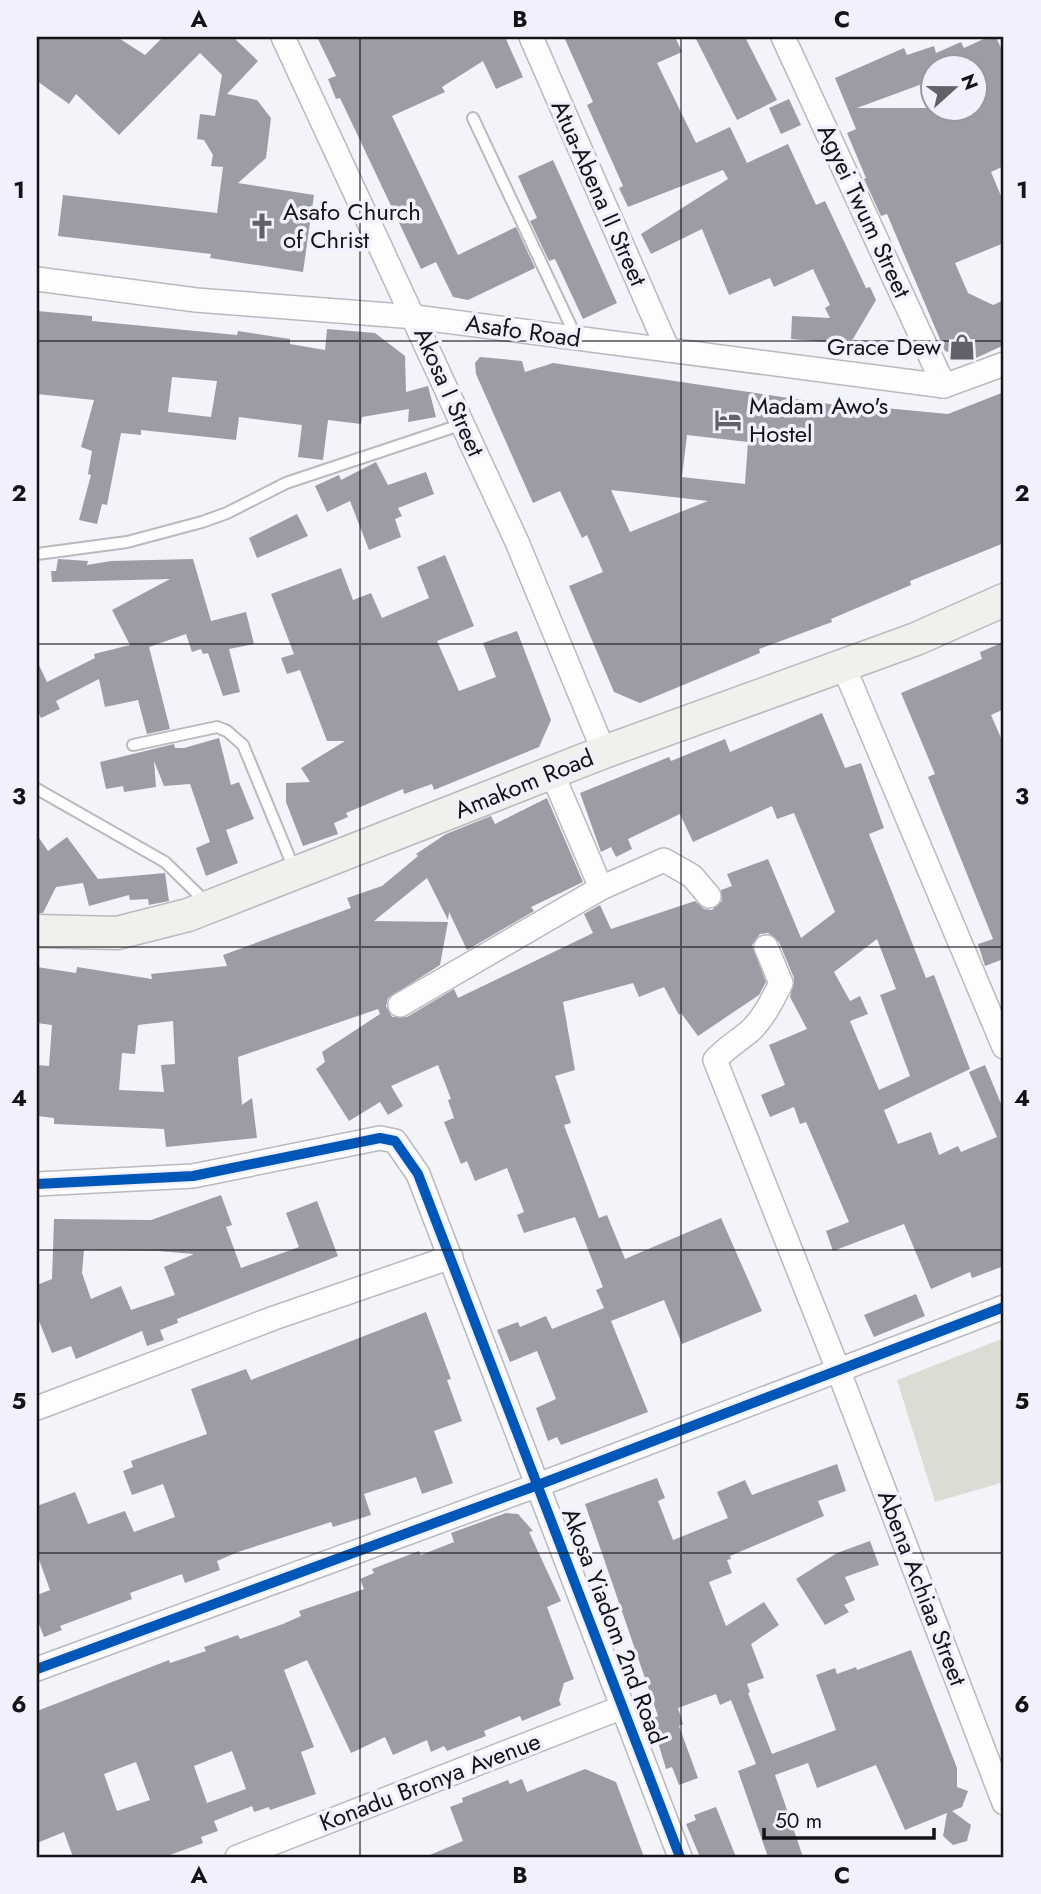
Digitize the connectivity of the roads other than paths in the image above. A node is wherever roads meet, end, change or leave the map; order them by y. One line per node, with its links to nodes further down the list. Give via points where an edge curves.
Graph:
1 (283, 37): 6 (street, Akosa I Street)
2 (531, 37): 8 (street, Atua-Abena II Street)
3 (783, 37): 10 (street, Agyei Twum Street)
4 (473, 117): 7 (lane)
5 (37, 279): 6 (street, Asafo Road, via 196,300)
6 (415, 317): 7 (street, Asafo Road); 11 (street, Akosa I Street)
7 (577, 338): 8 (street, Asafo Road)
8 (668, 350): 10 (street, Asafo Road)
9 (1004, 364): 10 (street, Asafo Road)
10 (944, 386)
11 (464, 424): 12 (lane, via 286,483 202,522 127,542); 16 (street, Akosa I Street)
12 (37, 554)
13 (1004, 600): 14 (street, Amakom Road)
14 (843, 665): 16 (street, Amakom Road); 26 (street)
15 (133, 745): 19 (lane, via 217,727 235,737 243,745)
16 (604, 752): 17 (street, Amakom Road)
17 (552, 773): 19 (street, Amakom Road); 20 (street)
18 (37, 789): 22 (lane, via 165,862)
19 (296, 873): 22 (street, Amakom Road)
20 (601, 888): 21 (street, via 664,860 692,876); 25 (street)
21 (709, 896)
22 (210, 907): 23 (street, Amakom Road, via 117,933)
23 (37, 931)
24 (766, 947): 30 (street, Abena Achiaa Street, via 781,983 751,1030 715,1060)
25 (400, 1005)
26 (1004, 1047)
27 (37, 1184): 28 (street, Akosa Yiadom 2nd Road, via 193,1176 380,1138 395,1141 418,1174)
28 (451, 1257): 31 (street); 32 (street, Akosa Yiadom 2nd Road)
29 (1004, 1307): 30 (street)
30 (839, 1371): 32 (street); 35 (street, Abena Achiaa Street)
31 (37, 1408)
32 (538, 1485): 33 (street); 34 (street, Akosa Yiadom 2nd Road)
33 (37, 1669)
34 (623, 1707): 36 (street, Konadu Bronya Avenue); 37 (street, Akosa Yiadom 2nd Road)
35 (1004, 1804)
36 (237, 1857)
37 (680, 1857)

